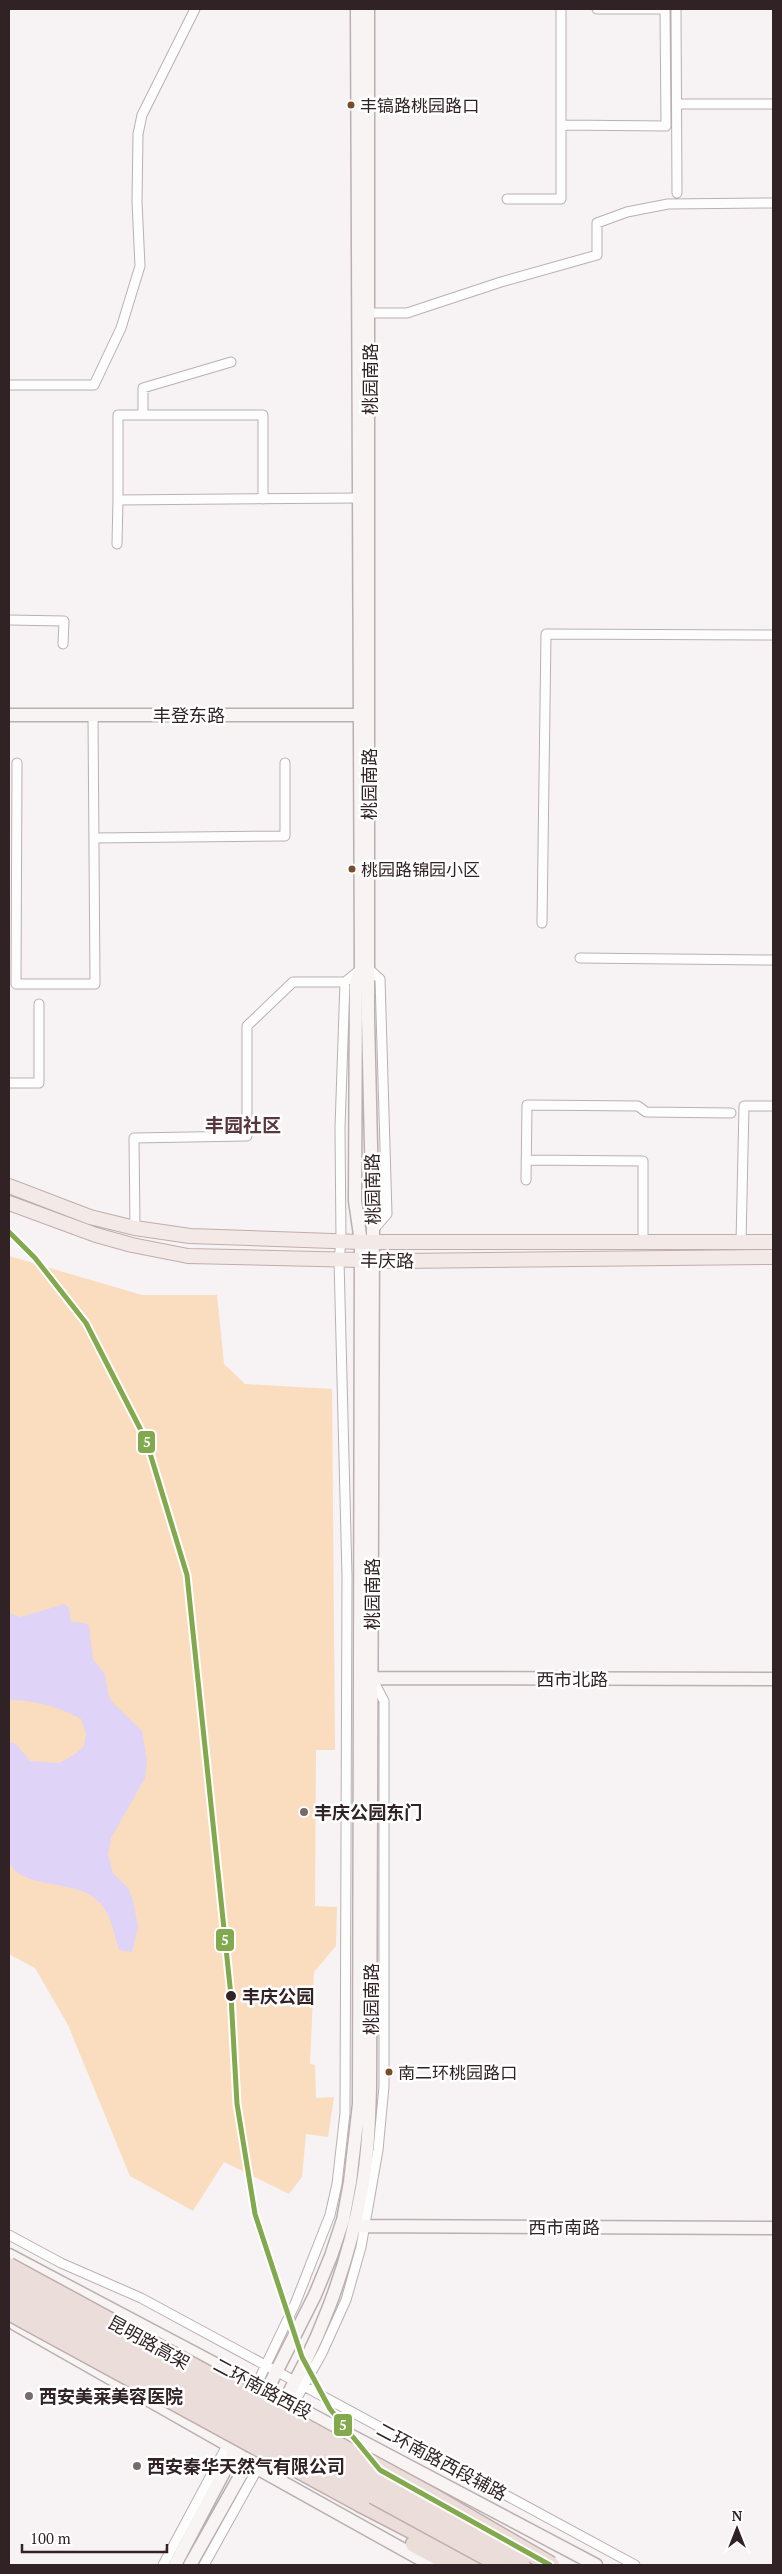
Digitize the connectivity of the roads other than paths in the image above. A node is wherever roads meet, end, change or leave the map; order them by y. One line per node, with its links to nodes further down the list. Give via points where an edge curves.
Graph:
1 (195, 9): 15 (street, via 142,115 138,134 140,266 121,328 94,385)
2 (358, 9): 17 (main road, 桃园南路)
3 (368, 9): 13 (main road, 桃园南路)
4 (561, 9): 9 (street)
5 (597, 9): 9 (street, via 665,9 666,126)
6 (676, 9): 7 (street)
7 (677, 104): 8 (street); 10 (street)
8 (773, 104)
9 (561, 126): 11 (street, via 561,199)
10 (677, 193)
11 (507, 199)
12 (773, 203): 13 (street, via 668,204 626,212 596,223 597,255 407,313)
13 (369, 313): 25 (main road, 桃园南路)
14 (231, 362): 16 (street, via 143,388)
15 (9, 386)
16 (143, 415): 18 (street, via 263,415); 19 (street, via 118,415)
17 (360, 498): 18 (street); 25 (main road, 桃园南路)
18 (263, 499): 19 (street)
19 (118, 500): 20 (street)
20 (117, 544)
21 (9, 620): 23 (street, via 64,621)
22 (773, 635): 30 (street, via 546,634)
23 (63, 644)
24 (9, 715): 26 (main road, 丰登东路)
25 (364, 715): 26 (main road, 丰登东路); 33 (main road, 桃园南路)
26 (93, 716): 29 (street)
27 (17, 763): 29 (street, via 16,984 95,984)
28 (285, 763): 29 (street, via 285,836)
29 (94, 838)
30 (542, 923)
31 (580, 958): 32 (street)
32 (773, 960)
33 (365, 969): 34 (street); 44 (main road, 桃园南路); 44 (main road, 桃园南路, via 356,983 354,1201)
34 (344, 982): 43 (street, via 293,982 247,1026 247,1136 134,1138); 45 (street, via 340,1128)
35 (39, 1004): 36 (street, via 39,1083)
36 (9, 1083)
37 (773, 1106): 47 (street, via 744,1106)
38 (732, 1113): 39 (street, via 646,1112 638,1106 527,1105)
39 (526, 1160): 40 (street); 46 (street, via 643,1161)
40 (526, 1180)
41 (9, 1186): 43 (main road, 丰庆路, via 90,1217)
42 (9, 1202): 51 (main road, 丰庆路, via 96,1235 188,1256)
43 (135, 1228): 45 (main road, 丰庆路, via 190,1236)
44 (369, 1238): 45 (main road, 丰庆路); 46 (main road, 丰庆路); 50 (main road, 桃园南路)
45 (342, 1241): 51 (street)
46 (643, 1242): 47 (main road, 丰庆路)
47 (742, 1242): 48 (main road, 丰庆路)
48 (773, 1242)
49 (773, 1257): 50 (main road, 丰庆路, via 480,1261)
50 (366, 1259): 51 (main road, 丰庆路); 52 (main road, 桃园南路); 63 (main road, 桃园南路, via 360,2104 340,2229 315,2295)
51 (338, 1260): 63 (street, via 347,1576 345,2113 338,2184 330,2215)
52 (372, 1678): 53 (main road, 西市北路); 54 (main road, 桃园南路, via 370,2089)
53 (773, 1679)
54 (360, 2226): 55 (main road, 西市南路); 64 (main road, 桃园南路)
55 (773, 2228)
56 (9, 2235): 63 (street, 二环南路西段辅路, via 61,2263 141,2298)
57 (9, 2255): 65 (main road, 二环南路西段)
58 (9, 2266): 81 (highway, 昆明路高架, bridge, via 432,2496)
59 (9, 2282): 80 (highway, 二环南路西段, bridge)
60 (9, 2297): 79 (highway, bridge)
61 (9, 2312): 71 (highway, bridge)
62 (9, 2320): 68 (main road)
63 (272, 2369): 64 (street, 二环南路西段辅路); 65 (street); 66 (main road, 桃园南路)
64 (299, 2383): 67 (main road, 桃园南路); 83 (street, 二环南路西段辅路)
65 (257, 2385): 66 (main road, 二环南路西段); 68 (street)
66 (268, 2391): 67 (main road, 二环南路西段); 68 (main road, 桃园南路)
67 (289, 2402): 69 (main road, 桃园南路); 70 (street); 82 (main road, 二环南路西段)
68 (231, 2447): 69 (main road); 72 (street); 73 (main road, 桃园南路)
69 (246, 2462): 70 (main road); 74 (main road, 桃园南路)
70 (258, 2469): 75 (street); 76 (main road)
71 (360, 2504): 77 (highway, via 402,2537); 78 (highway)
72 (163, 2565)
73 (174, 2565)
74 (190, 2565)
75 (204, 2565)
76 (431, 2565)
77 (453, 2565)
78 (480, 2565)
79 (501, 2565)
80 (530, 2565)
81 (551, 2565)
82 (596, 2565)
83 (635, 2565)

